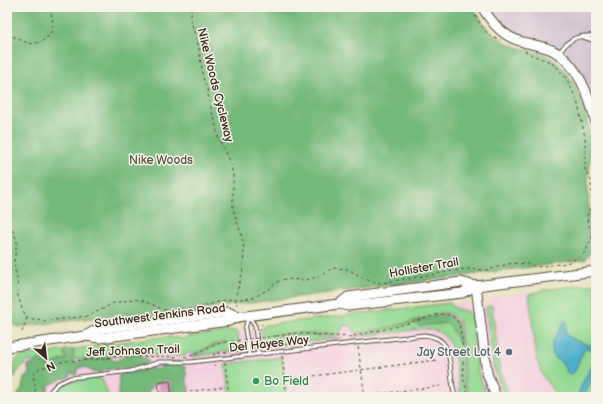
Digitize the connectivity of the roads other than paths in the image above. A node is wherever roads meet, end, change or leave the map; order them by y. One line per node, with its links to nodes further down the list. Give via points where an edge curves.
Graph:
1 (482, 7): 5 (main road, via 493,24 507,35 521,42 543,46)
2 (596, 36): 3 (lane)
3 (583, 37): 4 (lane); 5 (lane, via 569,41)
4 (596, 41)
5 (559, 54): 6 (main road, via 575,71)
6 (594, 108): 7 (main road)
7 (596, 122)
8 (596, 271): 9 (main road, Southwest Jenkins Road)
9 (476, 286): 10 (main road, Southwest Jenkins Road, via 462,293 348,306 339,304); 16 (main road, via 488,373)
10 (248, 316): 11 (main road, Southwest Jenkins Road, via 238,317 228,312 98,329 85,336); 12 (lane, via 255,326); 13 (lane, via 246,329)
11 (7, 347)
12 (258, 353): 13 (lane, Del Hayes Way); 15 (lane, Del Hayes Way, via 424,335 439,339 446,345)
13 (249, 354): 14 (lane, Del Hayes Way, via 160,362 131,371 70,378 57,384)
14 (48, 397)
15 (456, 397)
16 (496, 397)

